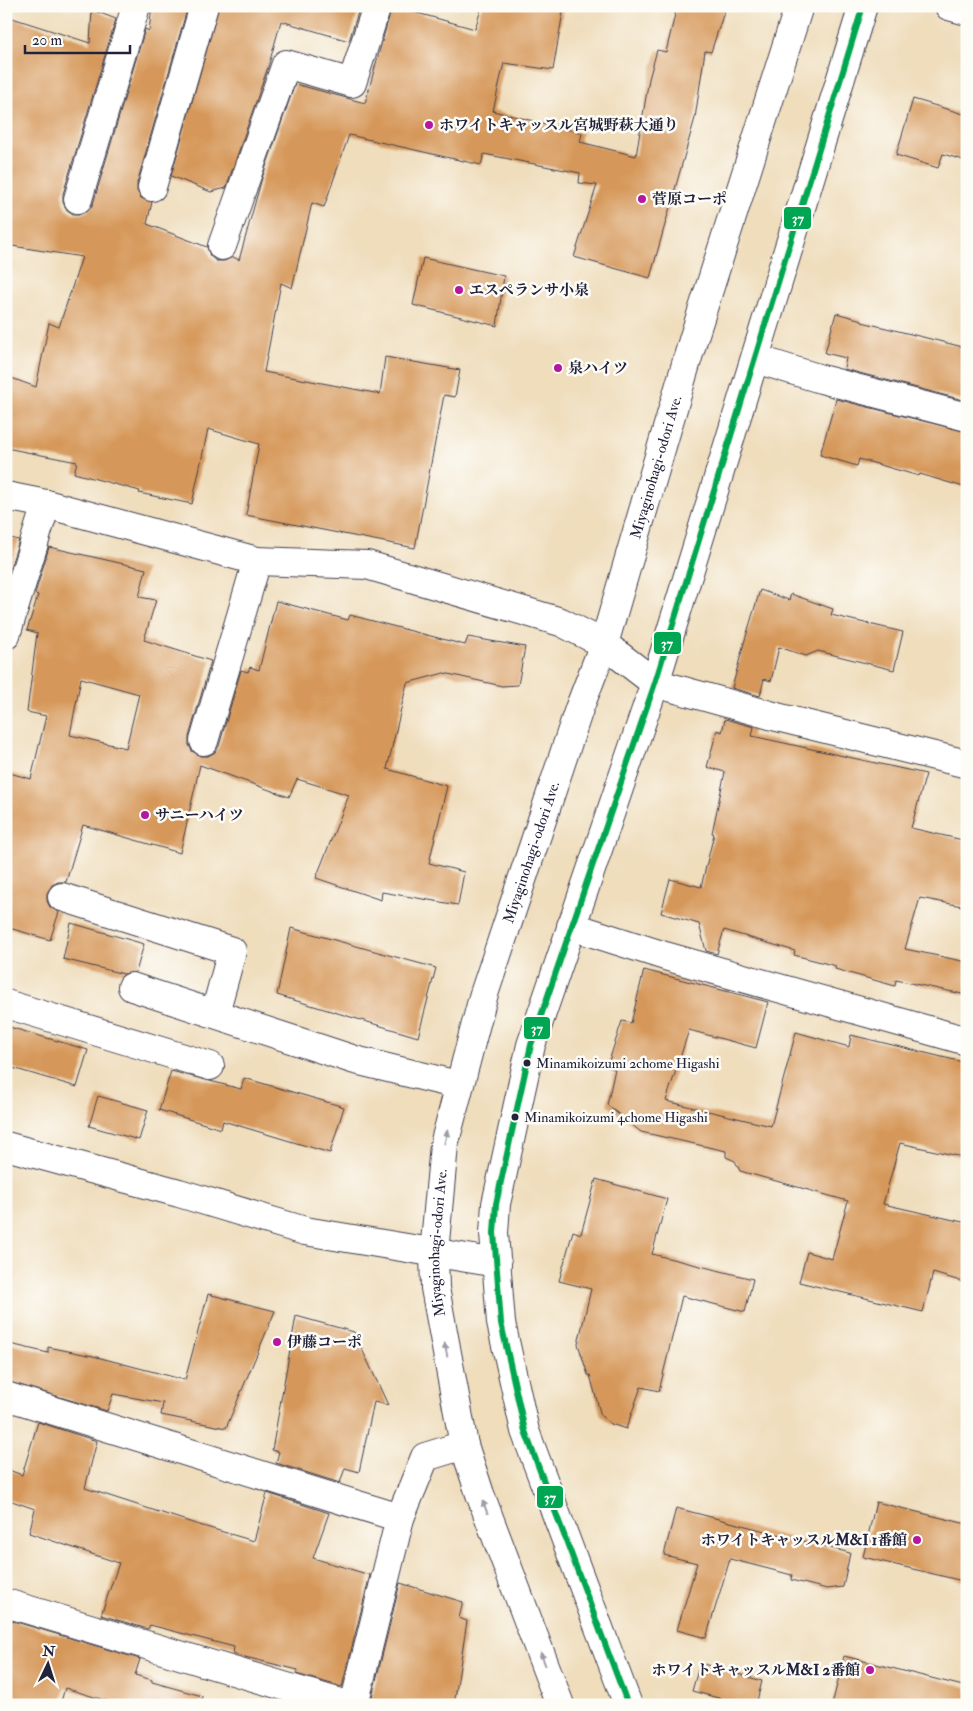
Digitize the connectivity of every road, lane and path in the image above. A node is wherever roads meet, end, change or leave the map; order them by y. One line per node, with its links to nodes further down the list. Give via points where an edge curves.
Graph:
1 (136, 6): 9 (street)
2 (204, 6): 8 (street)
3 (377, 6): 10 (street, via 352,83 286,64)
4 (799, 6): 17 (street, Miyaginohagi-odori Ave., via 692,340)
5 (863, 6): 11 (street)
6 (949, 6): 7 (street)
7 (967, 11)
8 (152, 187)
9 (78, 199)
10 (222, 246)
11 (756, 359): 12 (street); 18 (street)
12 (967, 417)
13 (6, 496): 14 (street)
14 (46, 504): 15 (street); 16 (street)
15 (257, 561): 17 (street, via 367,565 561,622); 19 (street)
16 (6, 635)
17 (604, 644): 18 (street); 28 (street, Miyaginohagi-odori Ave., via 509,913)
18 (655, 683): 20 (street); 22 (street)
19 (204, 742)
20 (967, 764)
21 (62, 897): 25 (street, via 232,951)
22 (571, 926): 26 (street, via 665,956); 31 (street, via 531,1045 500,1185 494,1233)
23 (132, 987): 25 (street)
24 (6, 1004): 27 (street)
25 (215, 1013): 28 (street, via 355,1060)
26 (967, 1041)
27 (210, 1066)
28 (458, 1085): 30 (street, Miyaginohagi-odori Ave., one-way to 28, via 444,1145)
29 (6, 1146): 30 (street, via 305,1231)
30 (434, 1253): 31 (street); 33 (street, Miyaginohagi-odori Ave., one-way to 30, via 436,1288)
31 (497, 1263): 39 (street, via 501,1323 526,1431)
32 (6, 1396): 34 (street)
33 (464, 1445): 34 (street, via 425,1457); 38 (street, Miyaginohagi-odori Ave., one-way to 33)
34 (400, 1518): 37 (street)
35 (6, 1603): 36 (street)
36 (347, 1705)
37 (354, 1705)
38 (560, 1705)
39 (628, 1705)

